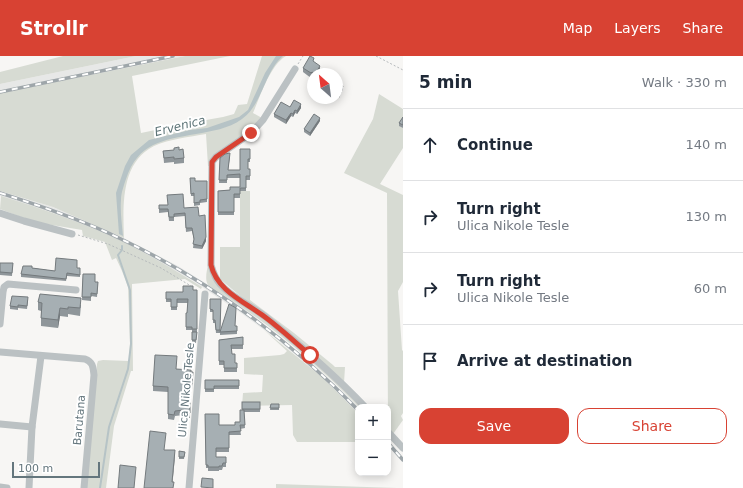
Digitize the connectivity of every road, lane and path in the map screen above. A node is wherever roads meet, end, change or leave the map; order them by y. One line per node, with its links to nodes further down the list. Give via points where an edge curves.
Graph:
1 (303, 56): 3 (path)
2 (376, 56): 4 (path)
3 (295, 69): 13 (street, via 263,120 251,133 212,162 211,265 213,274 225,288 288,335)
4 (403, 70)
5 (0, 213): 6 (street)
6 (72, 234): 7 (path, via 108,244 161,268)
7 (193, 288)
8 (76, 290): 10 (street, via 8,284 4,287)
9 (205, 294): 22 (street, Ulica Nikole Tesle)
10 (0, 324)
11 (0, 352): 12 (street)
12 (40, 356): 15 (street); 21 (street, Barutana, via 85,359 92,363 94,374)
13 (362, 404)
14 (0, 424): 15 (street)
15 (32, 427): 20 (street)
16 (391, 435): 17 (street)
17 (403, 448)
18 (0, 488): 19 (street)
19 (7, 488)
20 (29, 488)
21 (84, 488)
22 (189, 488)

